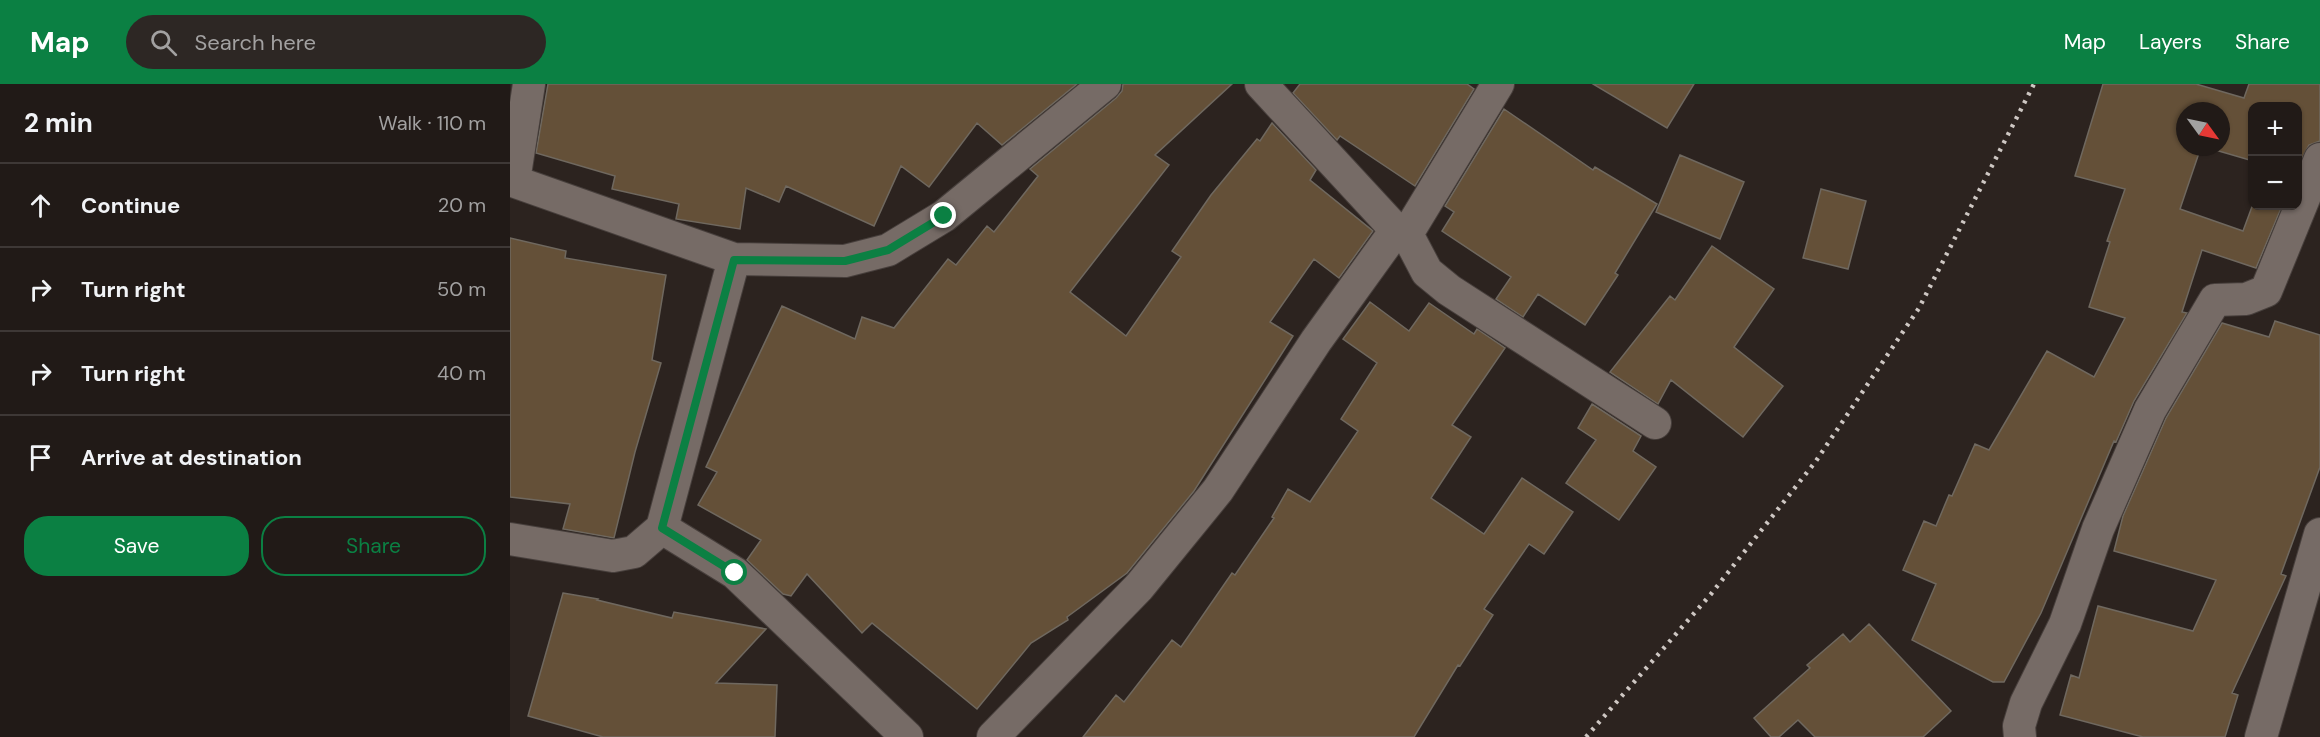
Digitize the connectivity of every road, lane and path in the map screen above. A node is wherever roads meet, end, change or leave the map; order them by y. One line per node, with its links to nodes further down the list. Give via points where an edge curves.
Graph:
1 (529, 84): 6 (street)
2 (1105, 84): 8 (street, via 944,216 888,250 845,261)
3 (1261, 84): 7 (street)
4 (1498, 84): 7 (street)
5 (2320, 159): 15 (street, via 2266,291 2246,299 2215,300 2150,410 2098,529 2066,624 2026,703)
6 (512, 181): 8 (street)
7 (1402, 232): 9 (street, via 1427,273 1449,290); 14 (street, via 1316,341 1218,490 1139,587)
8 (734, 260): 10 (street)
9 (1655, 423)
10 (662, 528): 12 (street, via 634,552 613,556); 13 (street, via 735,573)
11 (2320, 534): 16 (street)
12 (510, 539)
13 (907, 737)
14 (993, 737)
15 (2020, 737)
16 (2261, 737)

